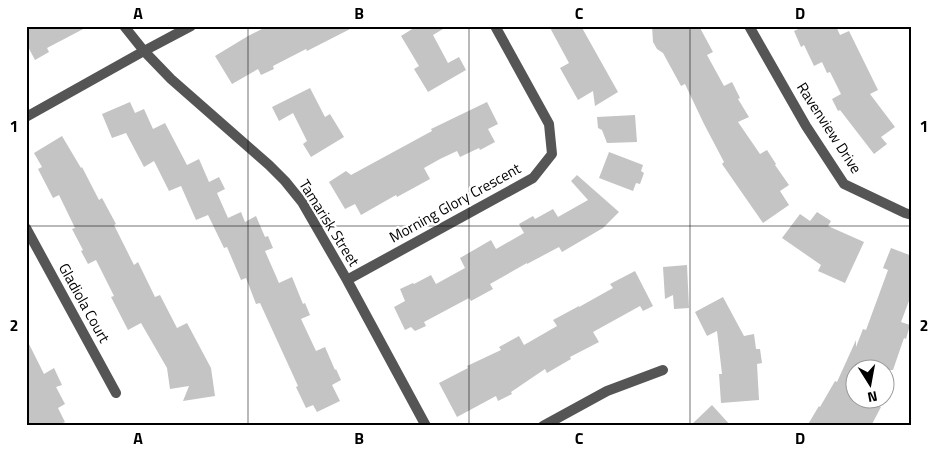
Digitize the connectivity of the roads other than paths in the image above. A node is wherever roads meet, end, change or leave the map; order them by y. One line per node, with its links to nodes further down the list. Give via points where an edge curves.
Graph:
1 (124, 26): 5 (street, Tamarisk Street)
2 (191, 26): 5 (street)
3 (495, 26): 9 (street, Morning Glory Crescent, via 549,124 552,154 533,178)
4 (749, 26): 7 (street, Ravenview Drive, via 806,126 844,184)
5 (144, 51): 6 (street); 9 (street, Tamarisk Street, via 285,181 302,202)
6 (26, 117)
7 (912, 215)
8 (26, 228): 11 (street, Gladiola Court)
9 (347, 280): 12 (street, Tamarisk Street)
10 (663, 370): 13 (street, via 607,391)
11 (116, 393)
12 (426, 426)
13 (543, 426)

